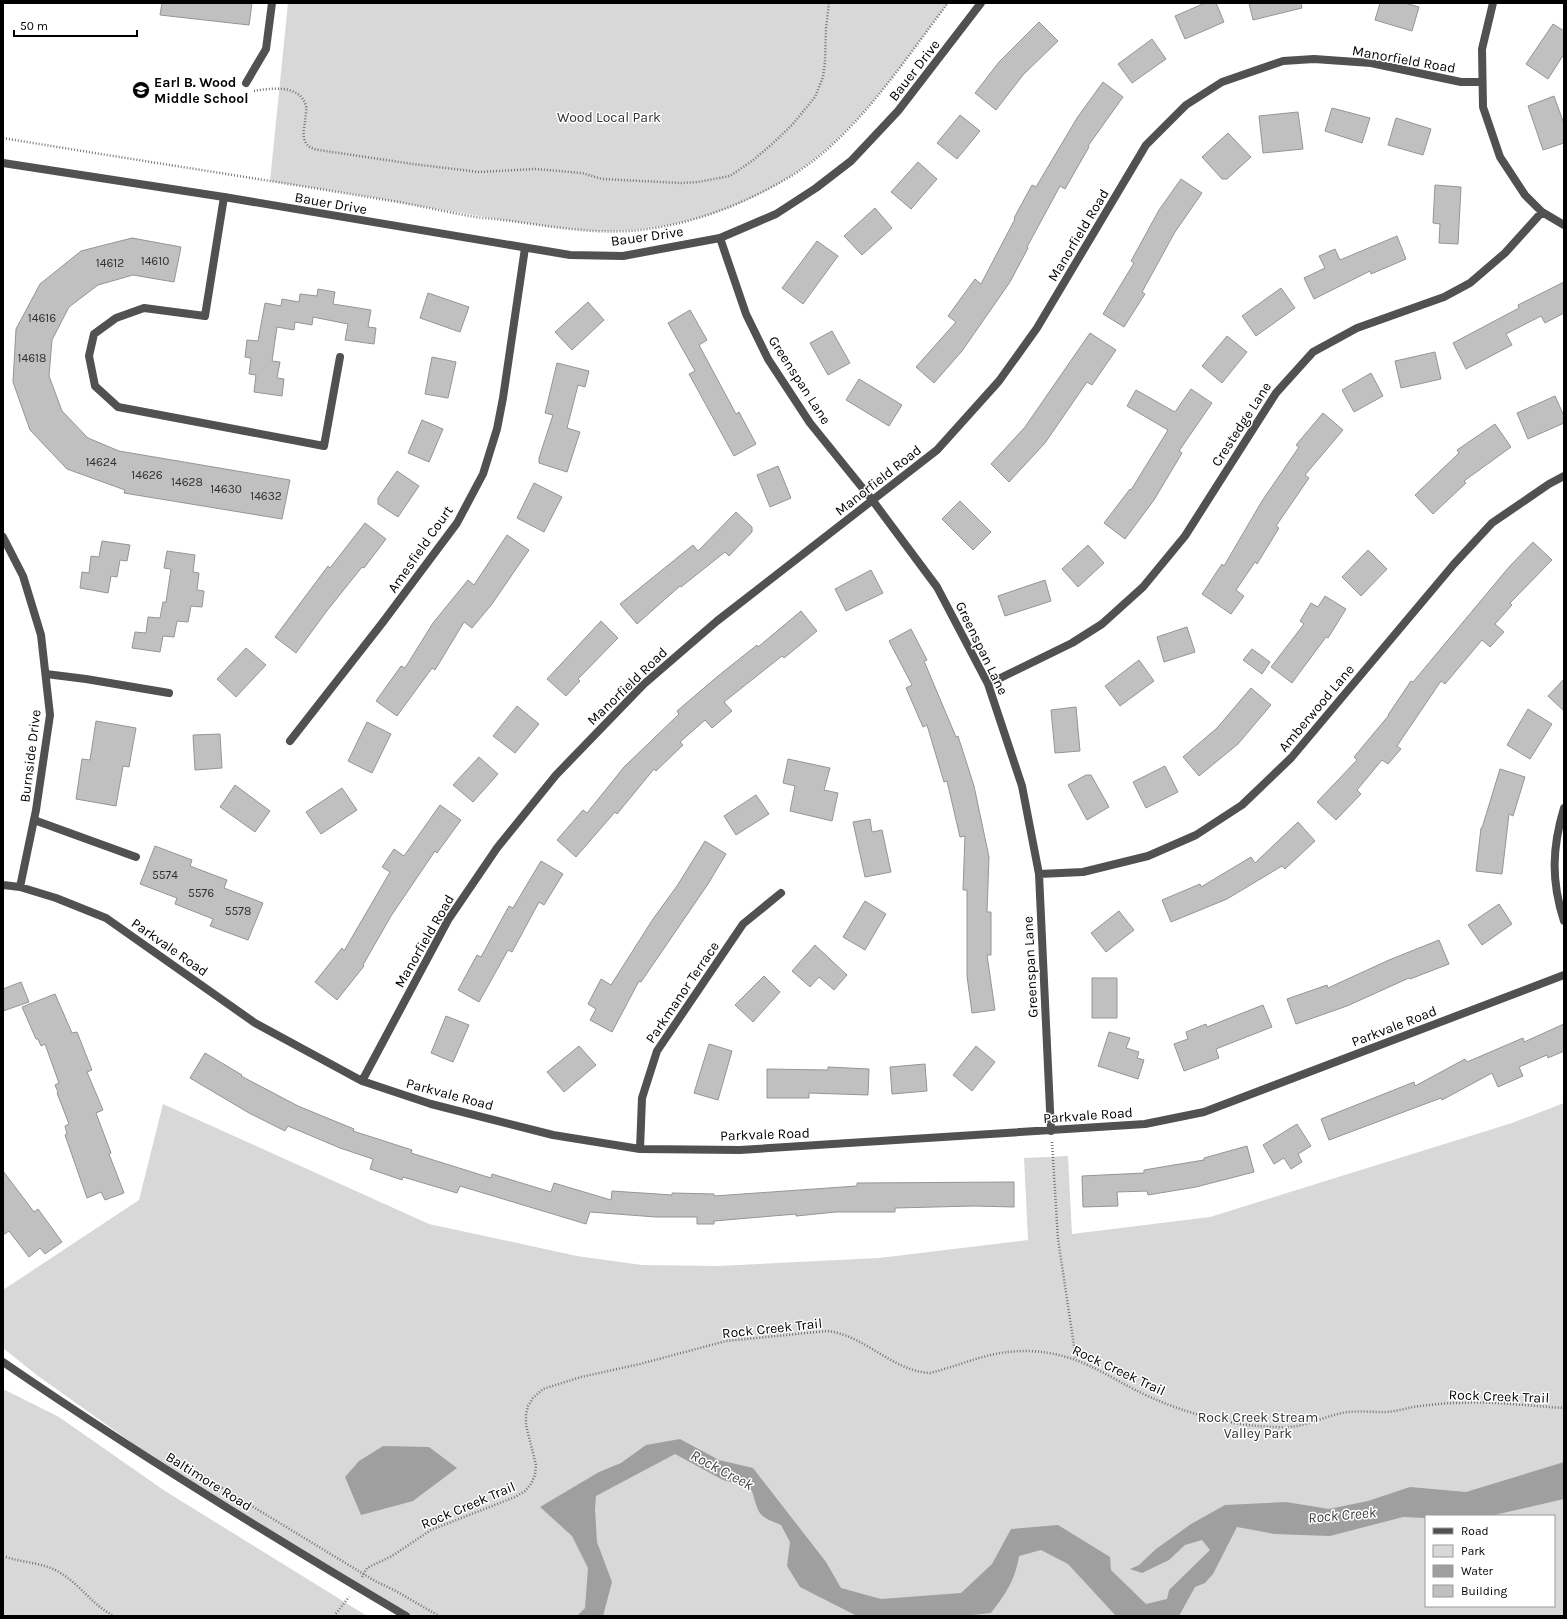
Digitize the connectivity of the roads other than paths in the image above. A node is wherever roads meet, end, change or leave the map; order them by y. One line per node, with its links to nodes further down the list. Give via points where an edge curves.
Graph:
1 (272, 3): 5 (street, via 266,49)
2 (982, 3): 10 (street, Bauer Drive, via 898,111 851,161 776,214)
3 (1494, 3): 4 (street, via 1482,49)
4 (1482, 82): 8 (street, via 1483,107 1500,157 1525,195); 14 (street, Manorfield Road, via 1461,82 1371,63 1314,59 1283,61 1222,82 1186,104 1146,145 1037,328 999,381 937,450)
5 (248, 87)
6 (3, 163): 7 (street, Bauer Drive)
7 (224, 197): 11 (street, Bauer Drive); 12 (street, via 205,316 144,308 116,318 94,334 88,356 95,386 118,406 324,446)
8 (1542, 212): 9 (street); 17 (street, Crestedge Lane, via 1506,253 1470,283 1444,297 1356,328 1313,352 1276,393 1184,536 1143,587 1102,624 1072,643)
9 (1564, 225)
10 (720, 238): 11 (street, Bauer Drive, via 623,256 570,255); 14 (street, Greenspan Lane, via 746,314 768,359 810,423)
11 (525, 248): 19 (street, Amesfield Court, via 503,398 497,429 483,474 457,522 384,622)
12 (340, 357)
13 (1564, 476): 23 (street, Amberwood Lane, via 1492,523 1454,564 1291,758 1242,805 1196,835 1148,856 1083,872)
14 (872, 501): 17 (street, Greenspan Lane, via 937,587); 29 (street, Manorfield Road, via 717,621 644,684 556,775 497,848 448,920)
15 (3, 537): 16 (street, Burnside Drive, via 23,576 41,635)
16 (46, 674): 18 (street); 21 (street, Burnside Drive, via 50,715)
17 (988, 684): 23 (street, Greenspan Lane, via 1022,786)
18 (169, 693)
19 (290, 741)
20 (1564, 808): 27 (street, via 1555,847 1557,900)
21 (34, 820): 22 (street); 25 (street, Burnside Drive)
22 (136, 856)
23 (1039, 874): 30 (street, Greenspan Lane)
24 (3, 885): 25 (street, Parkvale Road)
25 (20, 888): 29 (street, Parkvale Road, via 56,898 106,918 255,1023)
26 (781, 893): 31 (street, Parkmanor Terrace, via 743,924 656,1051 642,1098)
27 (1564, 921)
28 (1564, 976): 30 (street, Parkvale Road, via 1204,1112 1145,1124)
29 (362, 1081): 31 (street, Parkvale Road, via 431,1104 553,1135)
30 (1051, 1131): 31 (street, Parkvale Road, via 740,1150)
31 (640, 1149)
32 (3, 1362): 33 (street, Baltimore Road, via 106,1432)
33 (406, 1616)

